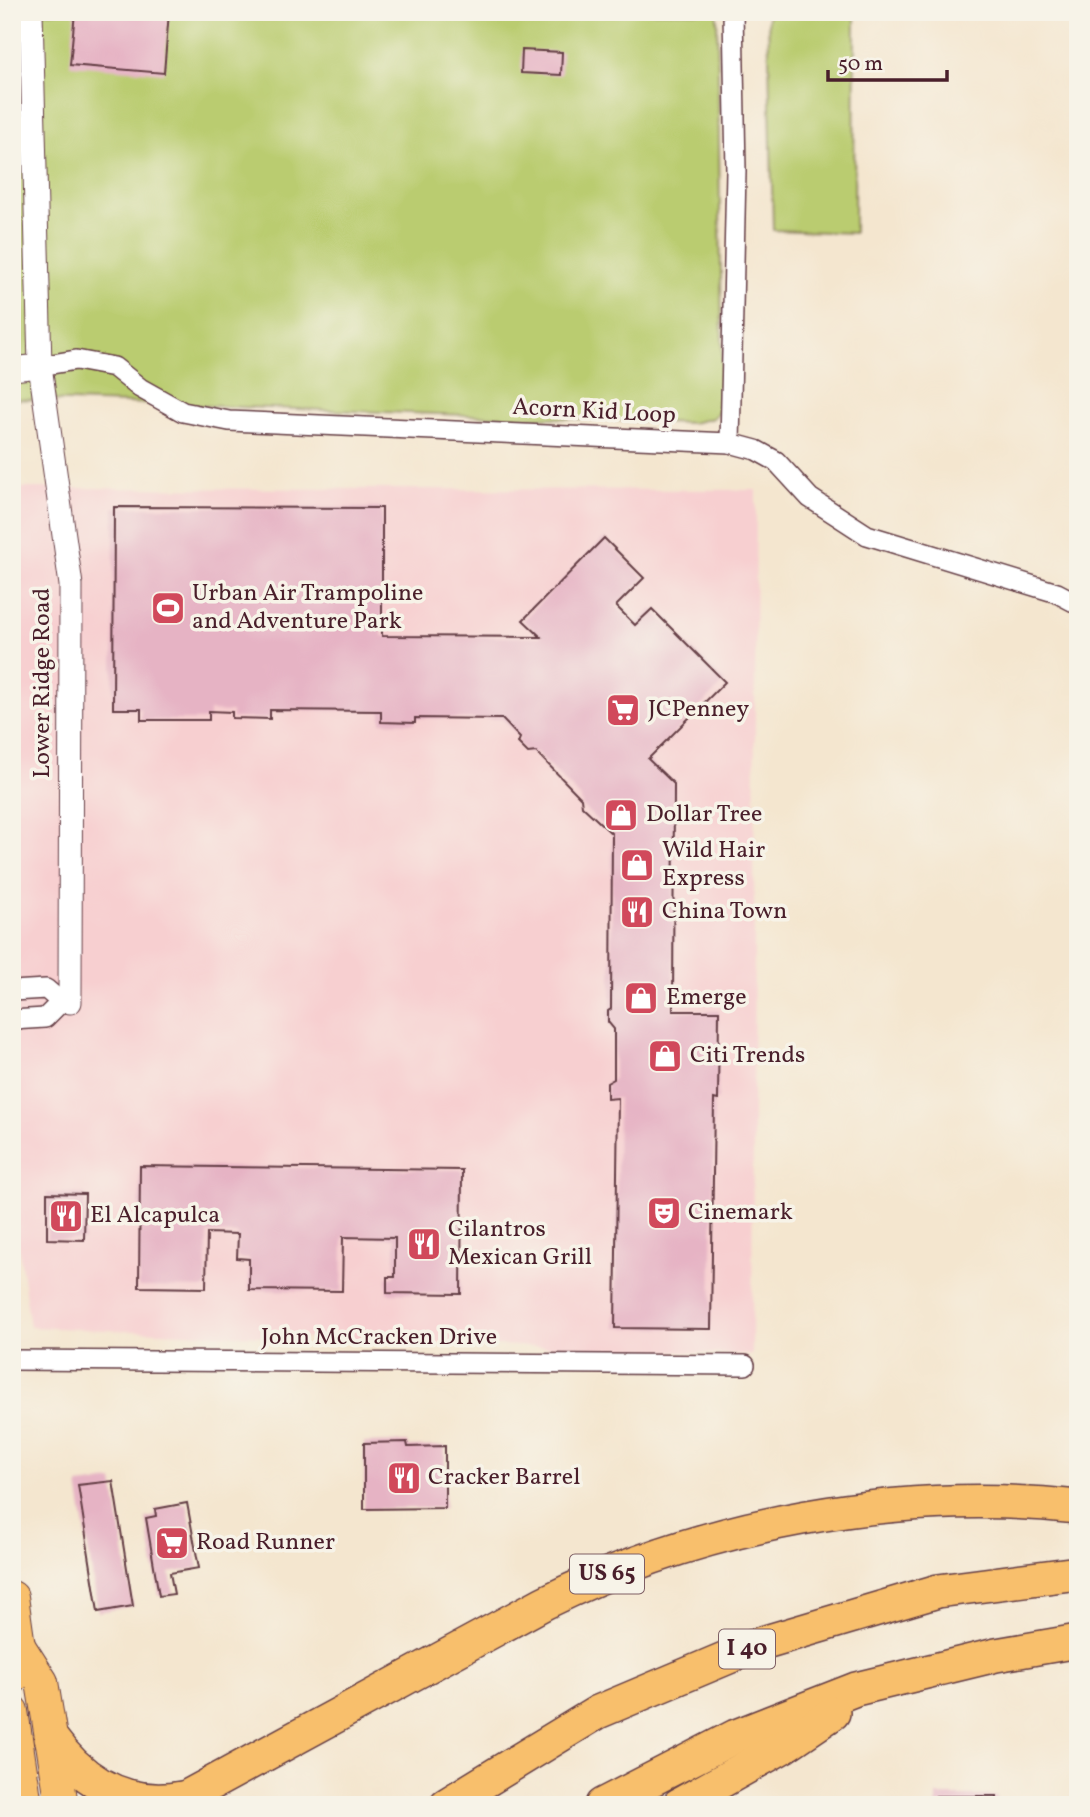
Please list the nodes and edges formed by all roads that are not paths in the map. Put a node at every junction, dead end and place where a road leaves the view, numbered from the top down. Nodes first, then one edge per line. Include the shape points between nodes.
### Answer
1 (31, 12) edge
2 (733, 12) edge
3 (40, 366) junction
4 (12, 369) edge
5 (730, 443) junction
6 (1078, 604) edge
7 (12, 991) edge
8 (65, 1002) junction
9 (12, 1020) edge
10 (12, 1360) edge
11 (745, 1365) dead end
12 (1078, 1507) edge
13 (1078, 1573) edge
14 (12, 1597) edge
15 (1078, 1641) edge
16 (19, 1646) junction
17 (996, 1655) junction
18 (12, 1679) edge
19 (12, 1711) edge
20 (51, 1738) junction
21 (178, 1801) edge
22 (26, 1805) edge
23 (62, 1805) edge
24 (446, 1805) edge
25 (601, 1805) edge
26 (679, 1805) edge

1 - 3 street, Lower Ridge Road
2 - 5 street via 736,171
3 - 4 street
3 - 5 street, Acorn Kid Loop via 76,360 114,367 183,412 229,421
3 - 8 street, Lower Ridge Road via 71,585
5 - 6 street, Acorn Kid Loop via 776,461 810,498 867,535 1057,593
7 - 8 street via 46,989
8 - 9 street via 45,1018
10 - 11 street, John McCracken Drive
12 - 21 highway, US 65 via 955,1503 855,1511 750,1531 646,1561 544,1603
13 - 24 highway, I 40 via 937,1591 762,1643 598,1712
14 - 16 highway, US 65
15 - 17 highway
16 - 18 highway, US 65
16 - 20 highway, US 65 via 42,1682
17 - 25 highway via 856,1689 736,1736
17 - 26 highway via 831,1714
19 - 22 highway
20 - 21 highway, US 65 via 75,1768 108,1789 147,1800
20 - 23 highway

